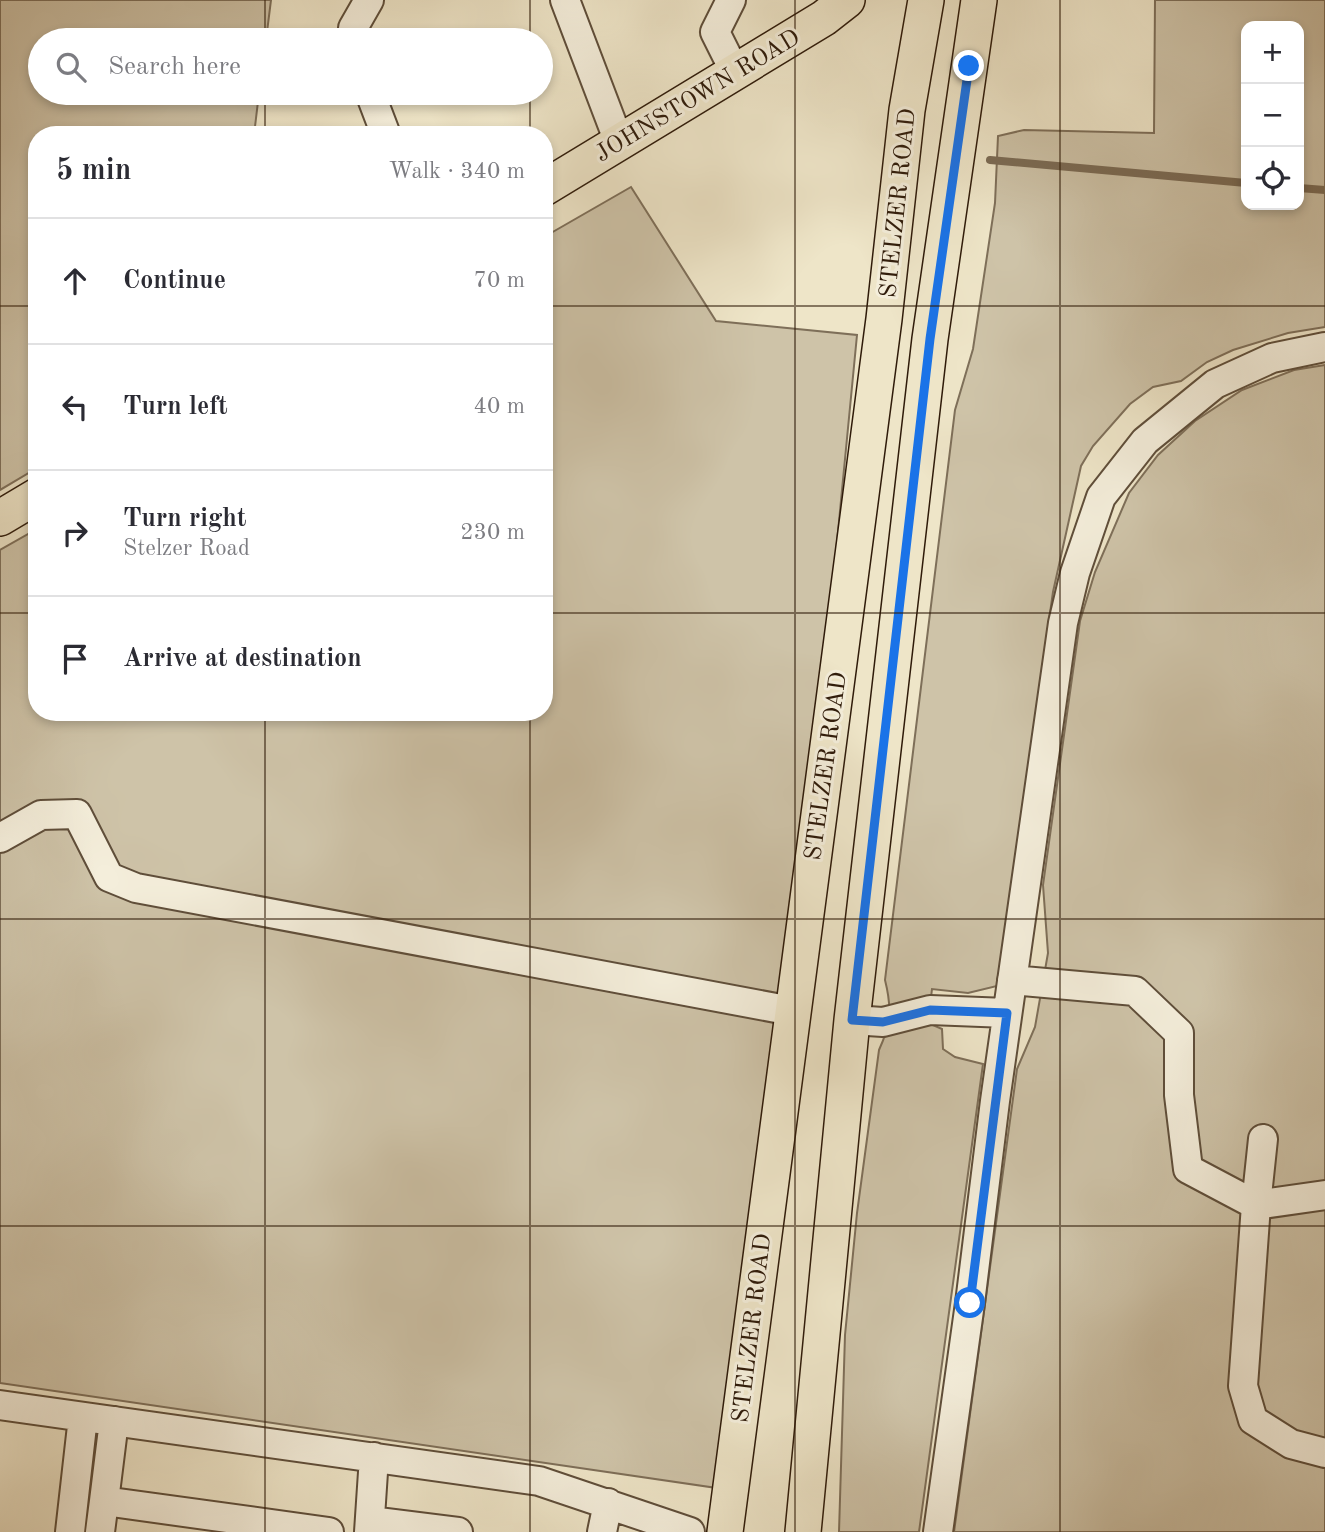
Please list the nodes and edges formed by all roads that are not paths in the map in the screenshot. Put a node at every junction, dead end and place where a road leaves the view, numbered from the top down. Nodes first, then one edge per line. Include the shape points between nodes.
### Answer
1 (369, 0) edge
2 (565, 0) edge
3 (731, 0) edge
4 (926, 0) edge
5 (979, 0) edge
6 (828, 6) edge
7 (353, 28) edge
8 (735, 72) junction
9 (375, 105) edge
10 (383, 126) edge
11 (619, 142) junction
12 (553, 182) edge
13 (1325, 346) edge
14 (28, 501) edge
15 (0, 518) edge
16 (0, 838) edge
17 (1012, 980) junction
18 (792, 1011) junction
19 (1007, 1013) junction
20 (852, 1020) junction
21 (1263, 1139) dead end
22 (1325, 1195) edge
23 (1256, 1205) junction
24 (0, 1405) edge
25 (83, 1417) junction
26 (114, 1421) junction
27 (1325, 1452) edge
28 (374, 1457) junction
29 (104, 1501) junction
30 (608, 1503) junction
31 (369, 1526) edge
32 (70, 1532) edge
33 (100, 1532) edge
34 (329, 1532) edge
35 (458, 1532) edge
36 (602, 1532) edge
37 (690, 1532) edge
38 (725, 1532) edge
39 (803, 1532) edge
40 (938, 1532) edge

1 - 7 lane
2 - 11 lane
3 - 8 lane via 715,32
4 - 18 main road, STELZER ROAD via 906,110 884,319
5 - 20 main road, STELZER ROAD via 930,339
6 - 8 main road, JOHNSTOWN ROAD
8 - 11 main road, JOHNSTOWN ROAD
9 - 10 lane
11 - 12 main road, JOHNSTOWN ROAD
13 - 17 lane via 1272,358 1215,384 1145,441 1101,497 1063,622
14 - 15 main road
16 - 18 lane via 41,815 77,814 109,877 136,888
17 - 19 lane
17 - 23 lane via 1135,991 1179,1033 1179,1095 1188,1169
18 - 38 main road, STELZER ROAD
19 - 20 lane via 930,1010 883,1022
19 - 40 lane
20 - 39 main road, STELZER ROAD
21 - 23 lane
22 - 23 lane
23 - 27 lane via 1243,1386 1253,1420 1291,1444
24 - 25 lane
25 - 26 lane
25 - 32 lane
26 - 28 lane
26 - 29 lane
28 - 30 lane via 539,1481
28 - 31 lane
29 - 33 lane
29 - 34 lane
30 - 36 lane
30 - 37 lane
31 - 35 lane

